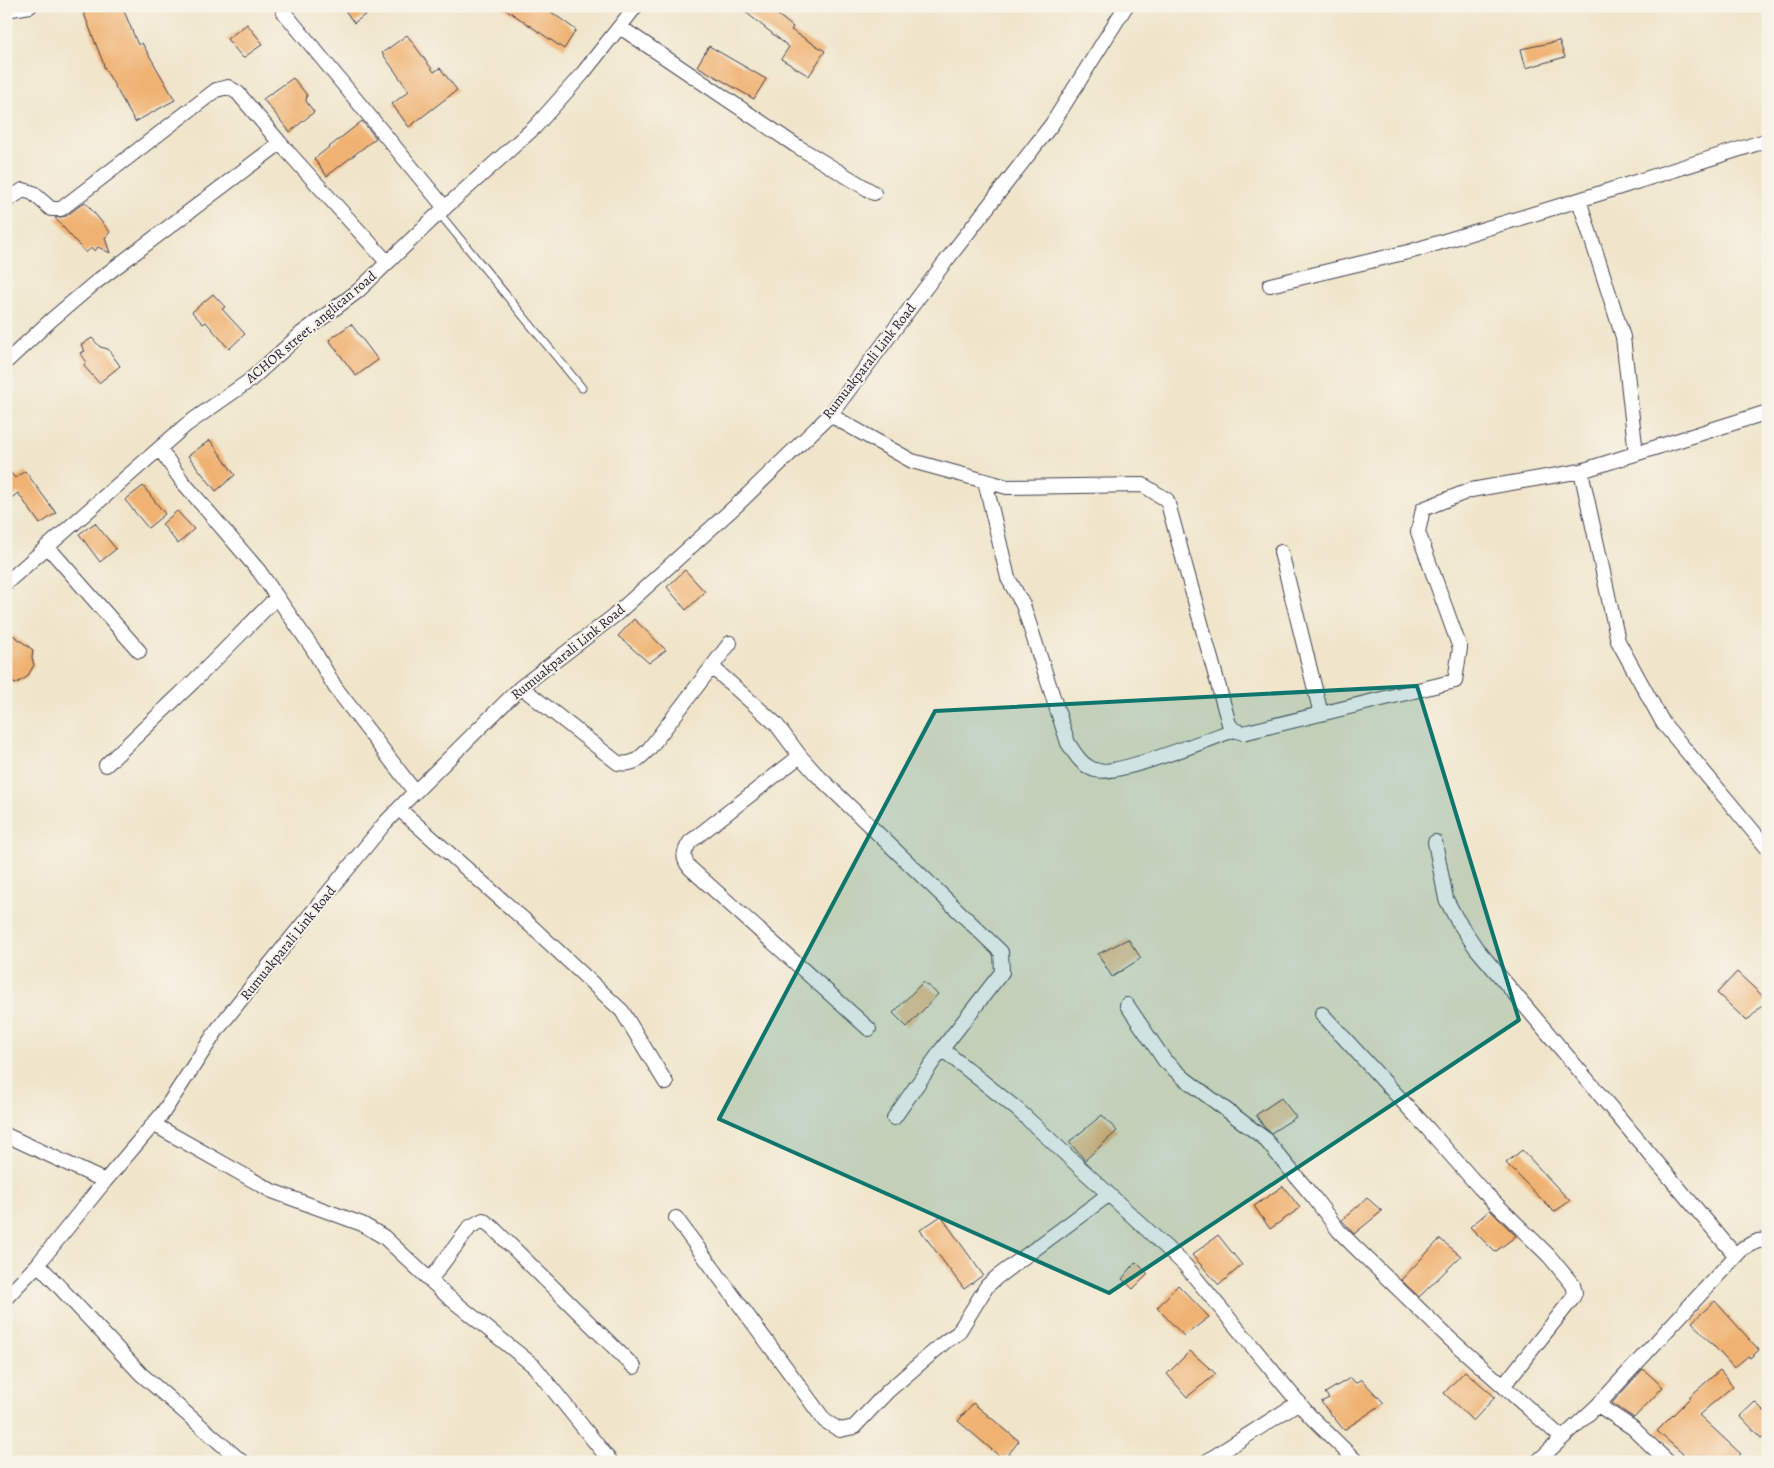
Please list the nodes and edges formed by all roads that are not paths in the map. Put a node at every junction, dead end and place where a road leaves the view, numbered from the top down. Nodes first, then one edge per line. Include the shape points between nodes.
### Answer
1 (30, 6) edge
2 (636, 6) edge
3 (1126, 6) edge
4 (6, 10) edge
5 (283, 11) dead end
6 (620, 27) junction
7 (1768, 140) edge
8 (280, 143) junction
9 (874, 194) dead end
10 (6, 200) edge
11 (1579, 200) junction
12 (442, 210) junction
13 (387, 262) junction
14 (1270, 285) dead end
15 (6, 362) edge
16 (582, 388) dead end
17 (1768, 412) edge
18 (830, 415) junction
19 (160, 449) junction
20 (1636, 454) junction
21 (1581, 472) junction
22 (985, 481) junction
23 (47, 546) junction
24 (1281, 552) dead end
25 (6, 582) edge
26 (277, 597) junction
27 (730, 643) dead end
28 (139, 651) dead end
29 (712, 667) junction
30 (521, 687) junction
31 (1321, 714) junction
32 (1234, 730) junction
33 (800, 756) junction
34 (106, 765) dead end
35 (415, 792) junction
36 (399, 808) junction
37 (1435, 842) dead end
38 (1768, 849) edge
39 (1127, 1005) dead end
40 (1322, 1014) dead end
41 (869, 1029) dead end
42 (942, 1049) junction
43 (666, 1083) dead end
44 (894, 1118) dead end
45 (153, 1124) junction
46 (6, 1135) edge
47 (105, 1181) junction
48 (1108, 1195) junction
49 (676, 1218) dead end
50 (1768, 1240) edge
51 (1736, 1256) junction
52 (38, 1264) junction
53 (430, 1280) junction
54 (6, 1298) edge
55 (634, 1367) dead end
56 (1504, 1385) junction
57 (1299, 1402) junction
58 (1598, 1405) junction
59 (1562, 1438) junction
60 (242, 1462) edge
61 (611, 1462) edge
62 (1206, 1462) edge
63 (1358, 1462) edge
64 (1538, 1462) edge
65 (1668, 1462) edge

1 - 4 street
2 - 6 street, ACHOR street, anglican road
3 - 18 street, Rumuakparali Link Road via 1052,124
5 - 12 street
6 - 9 street
6 - 12 street, ACHOR street, anglican road via 535,127
7 - 11 street
8 - 10 street via 238,93 228,86 216,90 61,209 51,209 33,193 23,190
8 - 13 street
8 - 15 street via 96,282
11 - 14 street via 1412,251
11 - 20 street via 1623,337
12 - 13 street, ACHOR street, anglican road
12 - 16 lane
13 - 19 street, ACHOR street, anglican road via 358,292 302,332 249,381 186,424
17 - 20 street
18 - 22 street via 912,461
18 - 30 street, Rumuakparali Link Road via 614,616
19 - 23 street, ACHOR street, anglican road
19 - 26 street via 182,481 259,571
20 - 21 street
21 - 31 street via 1471,490 1423,509 1418,532 1460,648 1455,681
21 - 38 street via 1618,641 1662,723
22 - 32 street via 1007,487 1143,485 1167,500 1229,724
22 - 32 street via 1008,578 1023,605 1068,743 1085,765 1096,771 1122,769
23 - 25 street, ACHOR street, anglican road
23 - 28 street
24 - 31 street
26 - 34 street
26 - 35 street via 336,687
27 - 29 street
29 - 30 street via 648,749 638,760 628,764 618,763
29 - 33 street via 776,724
30 - 35 street, Rumuakparali Link Road
31 - 32 street via 1243,733
33 - 41 street via 690,842 683,852 684,860
33 - 42 street via 1001,952 1002,972
35 - 36 street, Rumuakparali Link Road
36 - 43 street via 622,1011
36 - 45 street, Rumuakparali Link Road via 217,1030
37 - 51 street via 1446,899 1476,948
39 - 56 street via 1165,1061 1264,1138 1339,1231 1449,1338
40 - 56 street via 1573,1285 1575,1293 1572,1300
42 - 44 street
42 - 48 street via 1018,1110
45 - 47 street, Rumuakparali Link Road
45 - 53 street via 272,1191 362,1224 384,1238
46 - 47 street
47 - 52 street, Rumuakparali Link Road
48 - 49 street via 997,1277 987,1286 958,1333 888,1391 854,1427 840,1430 825,1421
48 - 57 street via 1184,1264
50 - 51 street via 1743,1248
51 - 58 street
52 - 54 street, Rumuakparali Link Road
52 - 60 street via 141,1374
53 - 55 street via 470,1227 483,1220
53 - 61 street via 534,1366
56 - 59 street
57 - 62 street
57 - 63 street
58 - 59 street
58 - 65 street via 1633,1428
59 - 64 street

